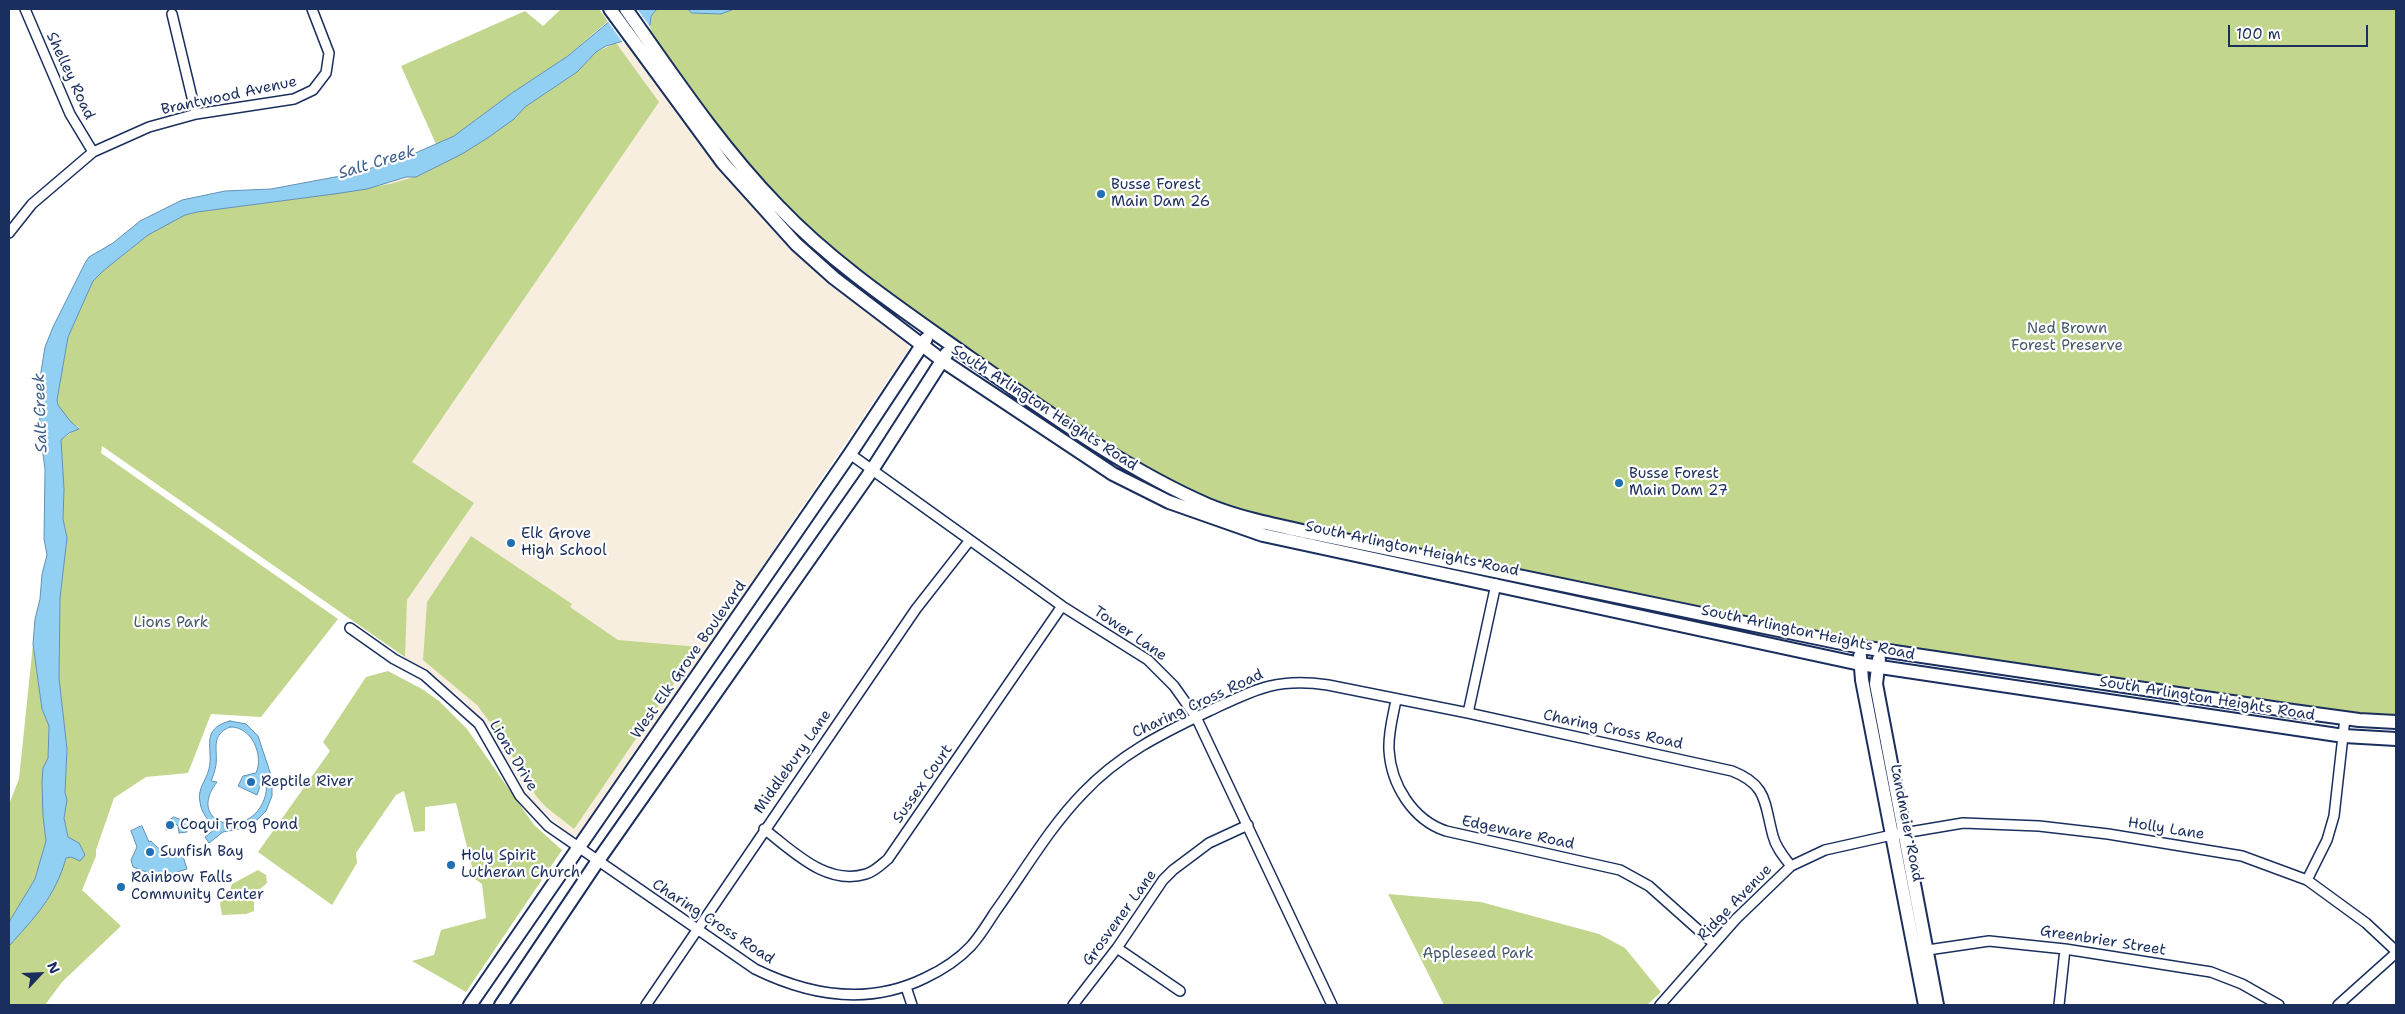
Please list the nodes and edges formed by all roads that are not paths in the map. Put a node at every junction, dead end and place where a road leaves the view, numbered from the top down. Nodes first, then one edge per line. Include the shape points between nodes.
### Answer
1 (25, 9) edge
2 (312, 9) edge
3 (610, 9) edge
4 (626, 9) edge
5 (172, 14) dead end
6 (642, 42) junction
7 (196, 114) junction
8 (94, 152) junction
9 (10, 226) edge
10 (931, 331) junction
11 (952, 345) junction
12 (922, 346) junction
13 (943, 361) junction
14 (850, 454) junction
15 (872, 470) junction
16 (970, 540) junction
17 (1496, 584) junction
18 (1062, 606) junction
19 (350, 628) dead end
20 (1860, 647) junction
21 (1880, 650) junction
22 (1860, 664) junction
23 (1878, 667) junction
24 (1396, 700) junction
25 (1468, 713) junction
26 (1196, 718) junction
27 (2345, 718) junction
28 (2396, 722) edge
29 (2344, 736) junction
30 (2396, 739) edge
31 (1248, 825) junction
32 (764, 829) junction
33 (1898, 834) junction
34 (578, 848) junction
35 (597, 862) junction
36 (1791, 866) junction
37 (2307, 880) junction
38 (697, 931) junction
39 (1713, 944) junction
40 (1117, 948) junction
41 (2065, 949) junction
42 (1921, 951) junction
43 (2396, 952) edge
44 (906, 987) junction
45 (1180, 991) dead end
46 (470, 1005) edge
47 (501, 1005) edge
48 (646, 1005) edge
49 (912, 1005) edge
50 (1073, 1005) edge
51 (1332, 1005) edge
52 (1660, 1005) edge
53 (1925, 1005) edge
54 (1937, 1005) edge
55 (2058, 1005) edge
56 (2279, 1005) edge
57 (2338, 1005) edge

1 - 8 street, Shelley Road via 70,114
2 - 7 street, Brantwood Avenue via 330,53 326,73 313,90 294,99
3 - 6 main road, South Arlington Heights Road
4 - 6 main road, South Arlington Heights Road
5 - 7 street
6 - 10 main road, South Arlington Heights Road via 731,155 780,209 848,268
6 - 12 main road, South Arlington Heights Road via 722,163 796,244 834,278
7 - 8 street, Brantwood Avenue via 149,127
8 - 9 street, Brantwood Avenue
10 - 11 main road, South Arlington Heights Road
10 - 12 main road, West Elk Grove Boulevard
11 - 13 main road
11 - 20 main road, South Arlington Heights Road via 1118,458 1201,502 1237,515
12 - 13 main road, South Arlington Heights Road
12 - 14 main road, West Elk Grove Boulevard
13 - 15 main road
13 - 17 main road, South Arlington Heights Road via 1113,474 1170,502 1263,535
14 - 15 street, Tower Lane
14 - 34 main road, West Elk Grove Boulevard
15 - 16 street, Tower Lane
15 - 35 main road
16 - 18 street, Tower Lane
16 - 32 street, Middlebury Lane via 916,609
17 - 22 main road, South Arlington Heights Road
17 - 25 street
18 - 26 street, Tower Lane via 1148,660 1174,686
18 - 32 street, Sussex Court via 888,859 867,874 845,878 823,872
19 - 34 street, Lions Drive via 394,659 424,675 479,724 520,796 548,826
20 - 21 main road, South Arlington Heights Road
20 - 22 main road, Landmeier Road
21 - 23 main road, Landmeier Road
21 - 27 main road, South Arlington Heights Road
22 - 23 main road, South Arlington Heights Road
22 - 33 main road, Landmeier Road
23 - 29 main road, South Arlington Heights Road
23 - 33 main road, Landmeier Road via 1876,684
24 - 25 street, Charing Cross Road
24 - 26 street, Charing Cross Road via 1305,681 1284,682 1256,689
24 - 39 street, Edgeware Road via 1389,736 1390,761 1408,803 1424,820 1446,831 1620,870 1649,886
25 - 36 street, Charing Cross Road via 1747,777 1763,796 1777,847
26 - 31 street, Tower Lane
26 - 44 street, Charing Cross Road via 1136,748 1099,776 1069,809 971,946 949,966
27 - 28 main road, South Arlington Heights Road
27 - 29 street
29 - 30 main road, South Arlington Heights Road
29 - 37 street via 2331,829
31 - 40 street, Grosvener Lane via 1209,843 1173,870
31 - 51 street, Tower Lane
32 - 38 street, Middlebury Lane
33 - 36 street, Ridge Avenue via 1825,850
33 - 37 street, Holly Lane via 1976,823 2039,826 2226,852
33 - 42 main road, Landmeier Road
34 - 35 street, Charing Cross Road
34 - 46 main road, West Elk Grove Boulevard
35 - 38 street, Charing Cross Road
35 - 47 main road
36 - 39 street, Ridge Avenue
37 - 43 street, Holly Lane via 2366,923
38 - 44 street, Charing Cross Road via 755,969 814,991 860,996
38 - 48 street, Middlebury Lane
39 - 52 street, Ridge Avenue
40 - 45 street
40 - 50 street, Grosvener Lane
41 - 42 street, Greenbrier Street via 1989,941
41 - 55 street
41 - 56 street, Greenbrier Street via 2211,972 2242,984
42 - 53 main road, Landmeier Road
42 - 54 main road, Landmeier Road
43 - 57 street
44 - 49 street

